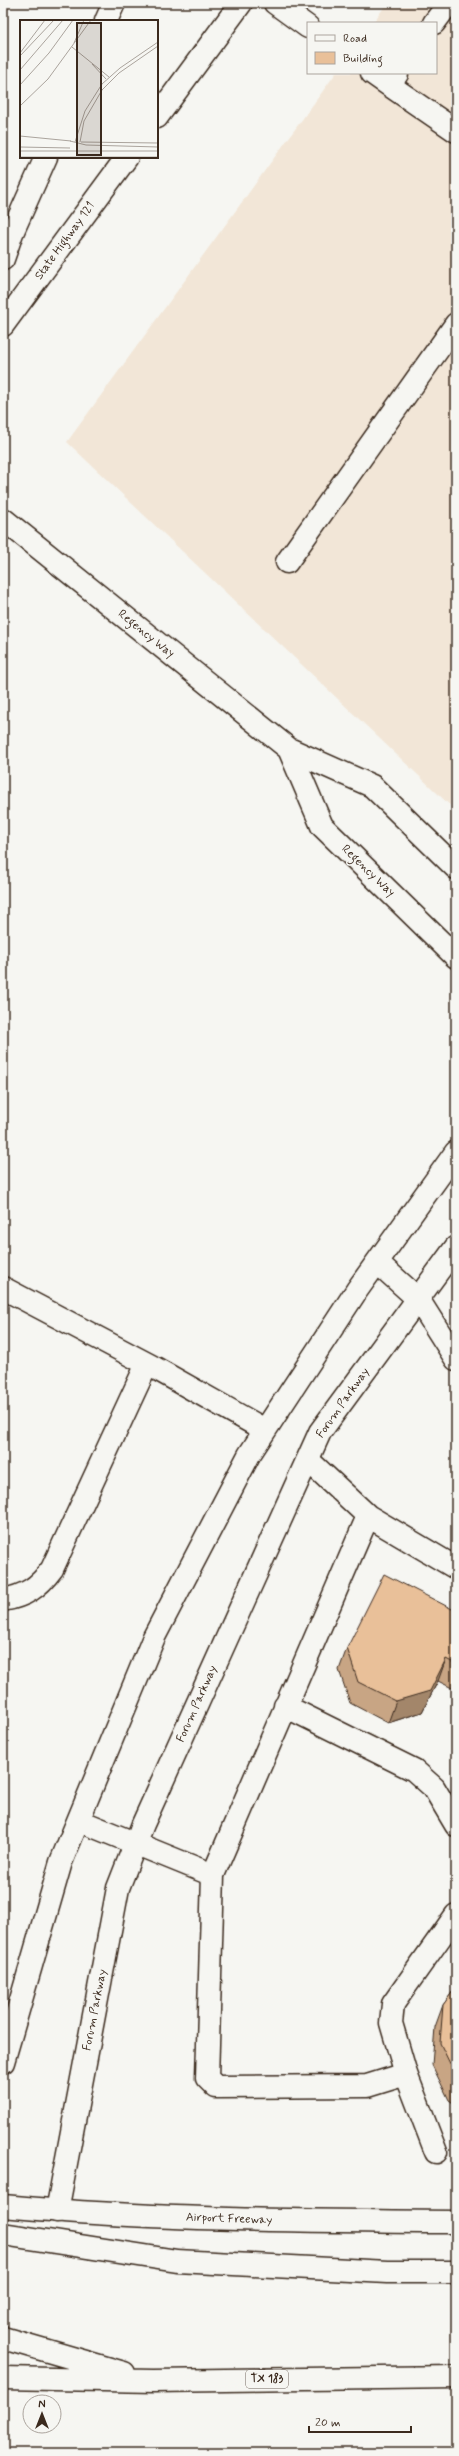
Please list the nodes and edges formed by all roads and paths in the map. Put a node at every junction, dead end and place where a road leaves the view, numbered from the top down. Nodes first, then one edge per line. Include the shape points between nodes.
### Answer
1 (114, 3) edge
2 (241, 3) edge
3 (275, 3) edge
4 (449, 3) edge
5 (106, 20) edge
6 (435, 22) edge
7 (307, 26) edge
8 (386, 77) edge
9 (158, 116) edge
10 (456, 131) edge
11 (46, 158) edge
12 (126, 158) edge
13 (3, 259) edge
14 (456, 324) edge
15 (3, 325) edge
16 (3, 518) edge
17 (287, 562) dead end
18 (289, 750) junction
19 (456, 868) edge
20 (456, 957) edge
21 (456, 1152) edge
22 (456, 1247) edge
23 (377, 1262) junction
24 (3, 1288) edge
25 (418, 1299) junction
26 (456, 1359) edge
27 (147, 1364) junction
28 (265, 1430) junction
29 (308, 1460) junction
30 (368, 1516) junction
31 (456, 1568) edge
32 (3, 1600) edge
33 (285, 1706) junction
34 (80, 1820) junction
35 (456, 1825) edge
36 (135, 1844) junction
37 (213, 1875) junction
38 (456, 1915) edge
39 (3, 2062) edge
40 (406, 2074) junction
41 (436, 2152) dead end
42 (3, 2206) edge
43 (57, 2211) junction
44 (456, 2222) edge
45 (3, 2234) edge
46 (456, 2272) edge
47 (3, 2338) edge
48 (456, 2377) edge
49 (3, 2378) edge
50 (154, 2382) junction

1 - 5 main road
2 - 9 main road
3 - 7 main road
4 - 6 main road
8 - 10 main road
11 - 13 main road
12 - 15 main road, State Highway 121
14 - 17 main road
16 - 18 main road, Regency Way
18 - 19 main road, Regency Way via 372,786
18 - 20 main road, Regency Way via 322,826
21 - 23 main road
22 - 25 main road, Forum Parkway
23 - 25 main road
23 - 28 main road
24 - 27 main road
25 - 26 main road
25 - 29 main road, Forum Parkway via 320,1432
27 - 28 main road
27 - 32 main road via 52,1569 31,1592
28 - 34 main road via 249,1455 154,1637
29 - 30 main road
29 - 36 main road, Forum Parkway
30 - 31 main road
30 - 33 main road
33 - 35 main road via 414,1770 434,1788
33 - 37 main road
34 - 36 main road
34 - 39 main road via 61,1862
36 - 37 main road
36 - 43 main road, Forum Parkway via 118,1888
37 - 40 main road via 207,2078 210,2083 216,2087 367,2086
38 - 40 main road via 394,2004 391,2023
40 - 41 main road
42 - 43 main road, Airport Freeway
43 - 44 main road, Airport Freeway via 268,2221
45 - 46 main road via 177,2261 387,2272
47 - 50 main road
48 - 50 main road, TX 183
49 - 50 main road, TX 183

